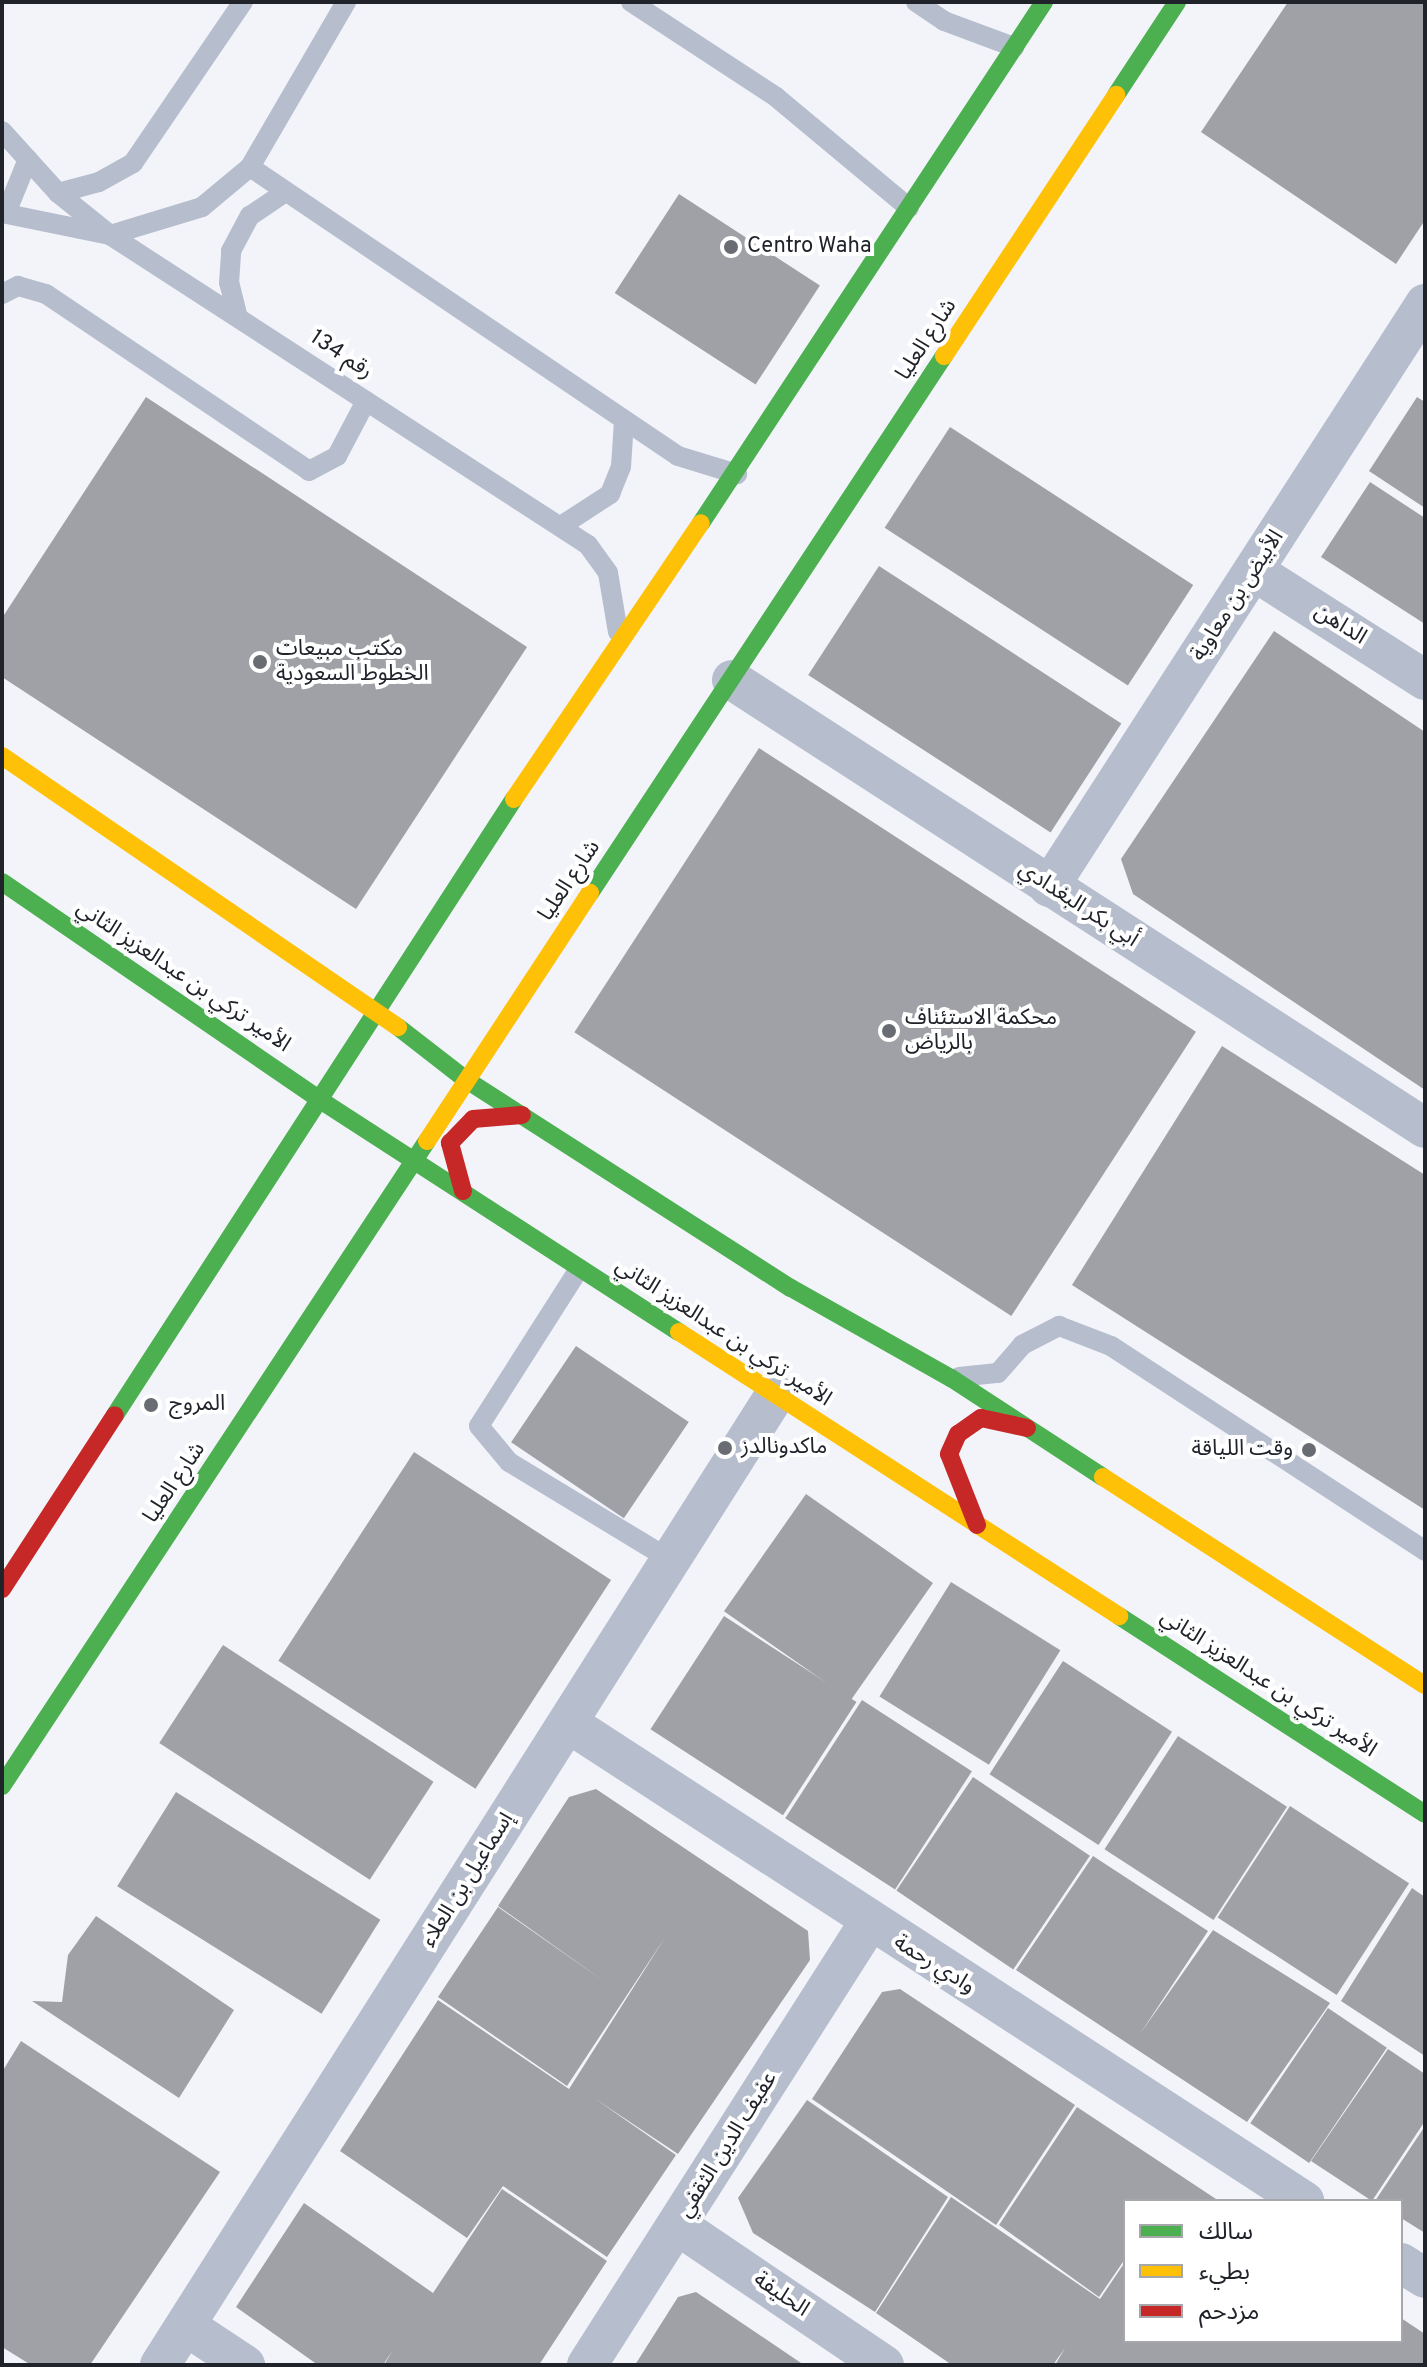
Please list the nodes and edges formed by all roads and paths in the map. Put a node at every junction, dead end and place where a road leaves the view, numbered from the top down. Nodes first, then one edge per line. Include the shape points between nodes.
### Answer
1 (243, 2) edge
2 (346, 2) edge
3 (631, 2) edge
4 (916, 2) edge
5 (1044, 2) edge
6 (1177, 2) edge
7 (1014, 47) junction
8 (2, 131) edge
9 (28, 159) junction
10 (250, 167) junction
11 (58, 193) junction
12 (284, 193) junction
13 (909, 208) junction
14 (4, 213) edge
15 (110, 235) junction
16 (2, 294) edge
17 (1425, 304) edge
18 (237, 314) junction
19 (366, 401) junction
20 (624, 421) junction
21 (737, 474) junction
22 (561, 526) junction
23 (1254, 571) junction
24 (619, 636) junction
25 (732, 680) junction
26 (1425, 680) edge
27 (2, 756) edge
28 (2, 882) edge
29 (1049, 887) junction
30 (378, 1011) junction
31 (465, 1079) junction
32 (317, 1098) junction
33 (522, 1115) junction
34 (1425, 1128) edge
35 (417, 1161) junction
36 (463, 1191) junction
37 (579, 1269) junction
38 (951, 1378) junction
39 (775, 1395) junction
40 (1030, 1428) junction
41 (977, 1525) junction
42 (1425, 1551) edge
43 (669, 1559) junction
44 (2, 1589) edge
45 (1425, 1685) edge
46 (568, 1723) junction
47 (2, 1786) edge
48 (1425, 1814) edge
49 (868, 1924) junction
50 (1301, 2199) edge
51 (677, 2225) junction
52 (1403, 2264) edge
53 (1425, 2278) edge
54 (186, 2326) junction
55 (160, 2365) edge
56 (245, 2365) edge
57 (587, 2365) edge
58 (884, 2365) edge

1 - 11 lane via 133,163 99,182
2 - 10 lane
3 - 13 lane via 776,97
4 - 7 lane via 944,21
5 - 7 main road
6 - 25 main road, شارع العليا
7 - 13 main road
8 - 9 lane, رقم 134
9 - 11 lane, رقم 134
9 - 14 lane
10 - 12 lane
10 - 15 lane via 202,207
11 - 15 lane, رقم 134
12 - 18 lane via 250,216 231,251
12 - 20 lane
13 - 21 main road
14 - 15 lane
15 - 18 lane, رقم 134
16 - 19 lane via 18,286 46,294 309,471 337,456
17 - 23 street, الأبيض بن معاوية
18 - 19 lane, رقم 134
19 - 22 lane, رقم 134
20 - 21 lane via 678,456
20 - 22 lane via 621,467 610,494
21 - 24 main road
22 - 24 lane, رقم 134 via 588,545 608,573
23 - 26 street, الداهن
23 - 29 street, الأبيض بن معاوية
24 - 30 main road
25 - 29 street, أبي بكر البغدادي
25 - 31 main road, شارع العليا
27 - 30 main road
28 - 32 main road, الأمير تركي بن عبدالعزيز الثاني
29 - 34 street, أبي بكر البغدادي
30 - 31 main road
30 - 32 main road
31 - 33 main road
31 - 35 main road, شارع العليا
32 - 35 main road, الأمير تركي بن عبدالعزيز الثاني
32 - 44 main road
33 - 36 main road via 473,1119 450,1143
33 - 38 main road via 791,1288
35 - 36 main road, الأمير تركي بن عبدالعزيز الثاني
35 - 47 main road, شارع العليا
36 - 37 main road, الأمير تركي بن عبدالعزيز الثاني
37 - 39 main road, الأمير تركي بن عبدالعزيز الثاني
37 - 43 lane via 479,1426 509,1462
38 - 40 main road
38 - 42 lane via 998,1373 1022,1345 1059,1326 1111,1346
39 - 41 main road, الأمير تركي بن عبدالعزيز الثاني
39 - 43 street, إسماعيل بن العلاء
40 - 41 main road via 981,1418 958,1434 949,1454
40 - 45 main road
41 - 48 main road, الأمير تركي بن عبدالعزيز الثاني
43 - 46 street, إسماعيل بن العلاء
46 - 49 street, وادي رحمة
46 - 54 street, إسماعيل بن العلاء
49 - 50 street, وادي رحمة
49 - 51 street, عفيف الدين الثقفي
51 - 57 street, عفيف الدين الثقفي
51 - 58 street, الحليفة
52 - 53 street
54 - 55 street, إسماعيل بن العلاء
54 - 56 street

